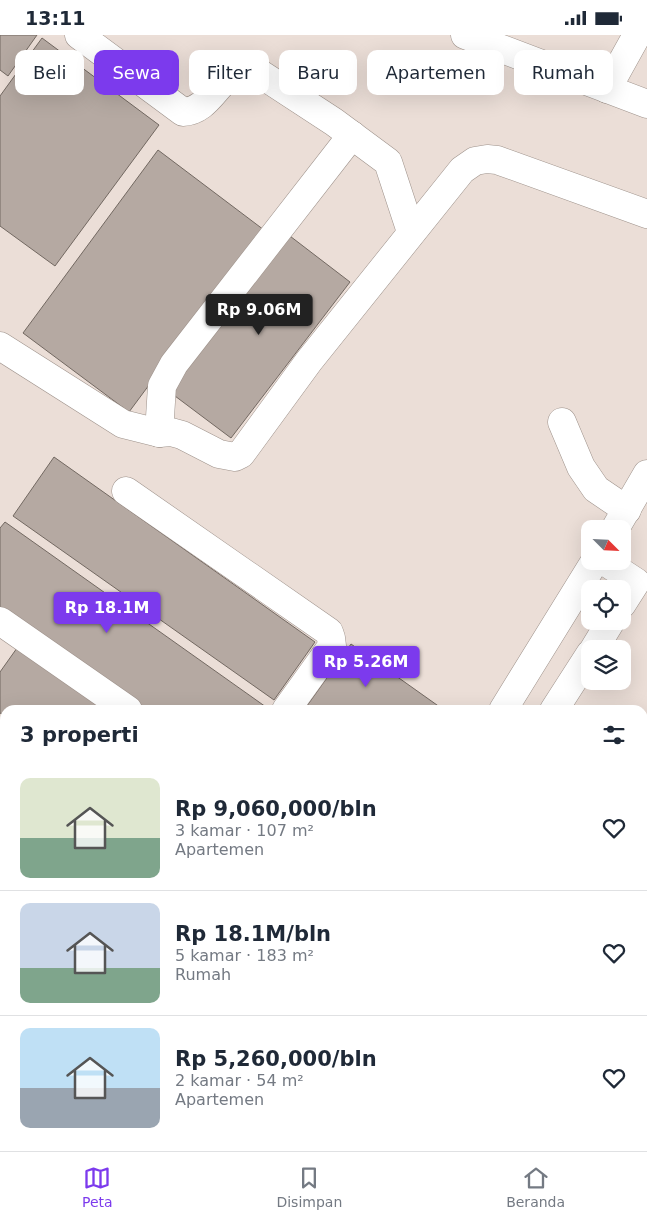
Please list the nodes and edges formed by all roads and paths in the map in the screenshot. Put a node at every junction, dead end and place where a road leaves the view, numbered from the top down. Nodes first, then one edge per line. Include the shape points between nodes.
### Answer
1 (79, 35) edge
2 (465, 35) edge
3 (637, 35) edge
4 (514, 54) edge
5 (613, 78) edge
6 (613, 91) edge
7 (647, 104) edge
8 (352, 135) junction
9 (647, 214) edge
10 (411, 232) junction
11 (0, 346) edge
12 (562, 422) dead end
13 (160, 433) junction
14 (647, 474) edge
15 (126, 491) dead end
16 (621, 519) edge
17 (589, 570) edge
18 (616, 570) edge
19 (638, 586) edge
20 (0, 621) edge
21 (581, 668) edge
22 (121, 705) edge
23 (290, 705) edge
24 (506, 705) edge
25 (557, 705) edge

1 - 8 street via 183,112 198,109 226,79 243,70 256,71
2 - 4 street
3 - 5 street
6 - 7 street
8 - 10 street via 388,162
8 - 13 street via 174,364 162,387
9 - 10 street via 487,159 475,161 462,170
10 - 13 street via 241,453 235,457 219,454 182,435
11 - 13 street via 123,424
12 - 16 street via 581,467
14 - 16 street
15 - 23 street via 329,632 332,647
17 - 24 street
18 - 19 street
20 - 22 street
21 - 25 street

